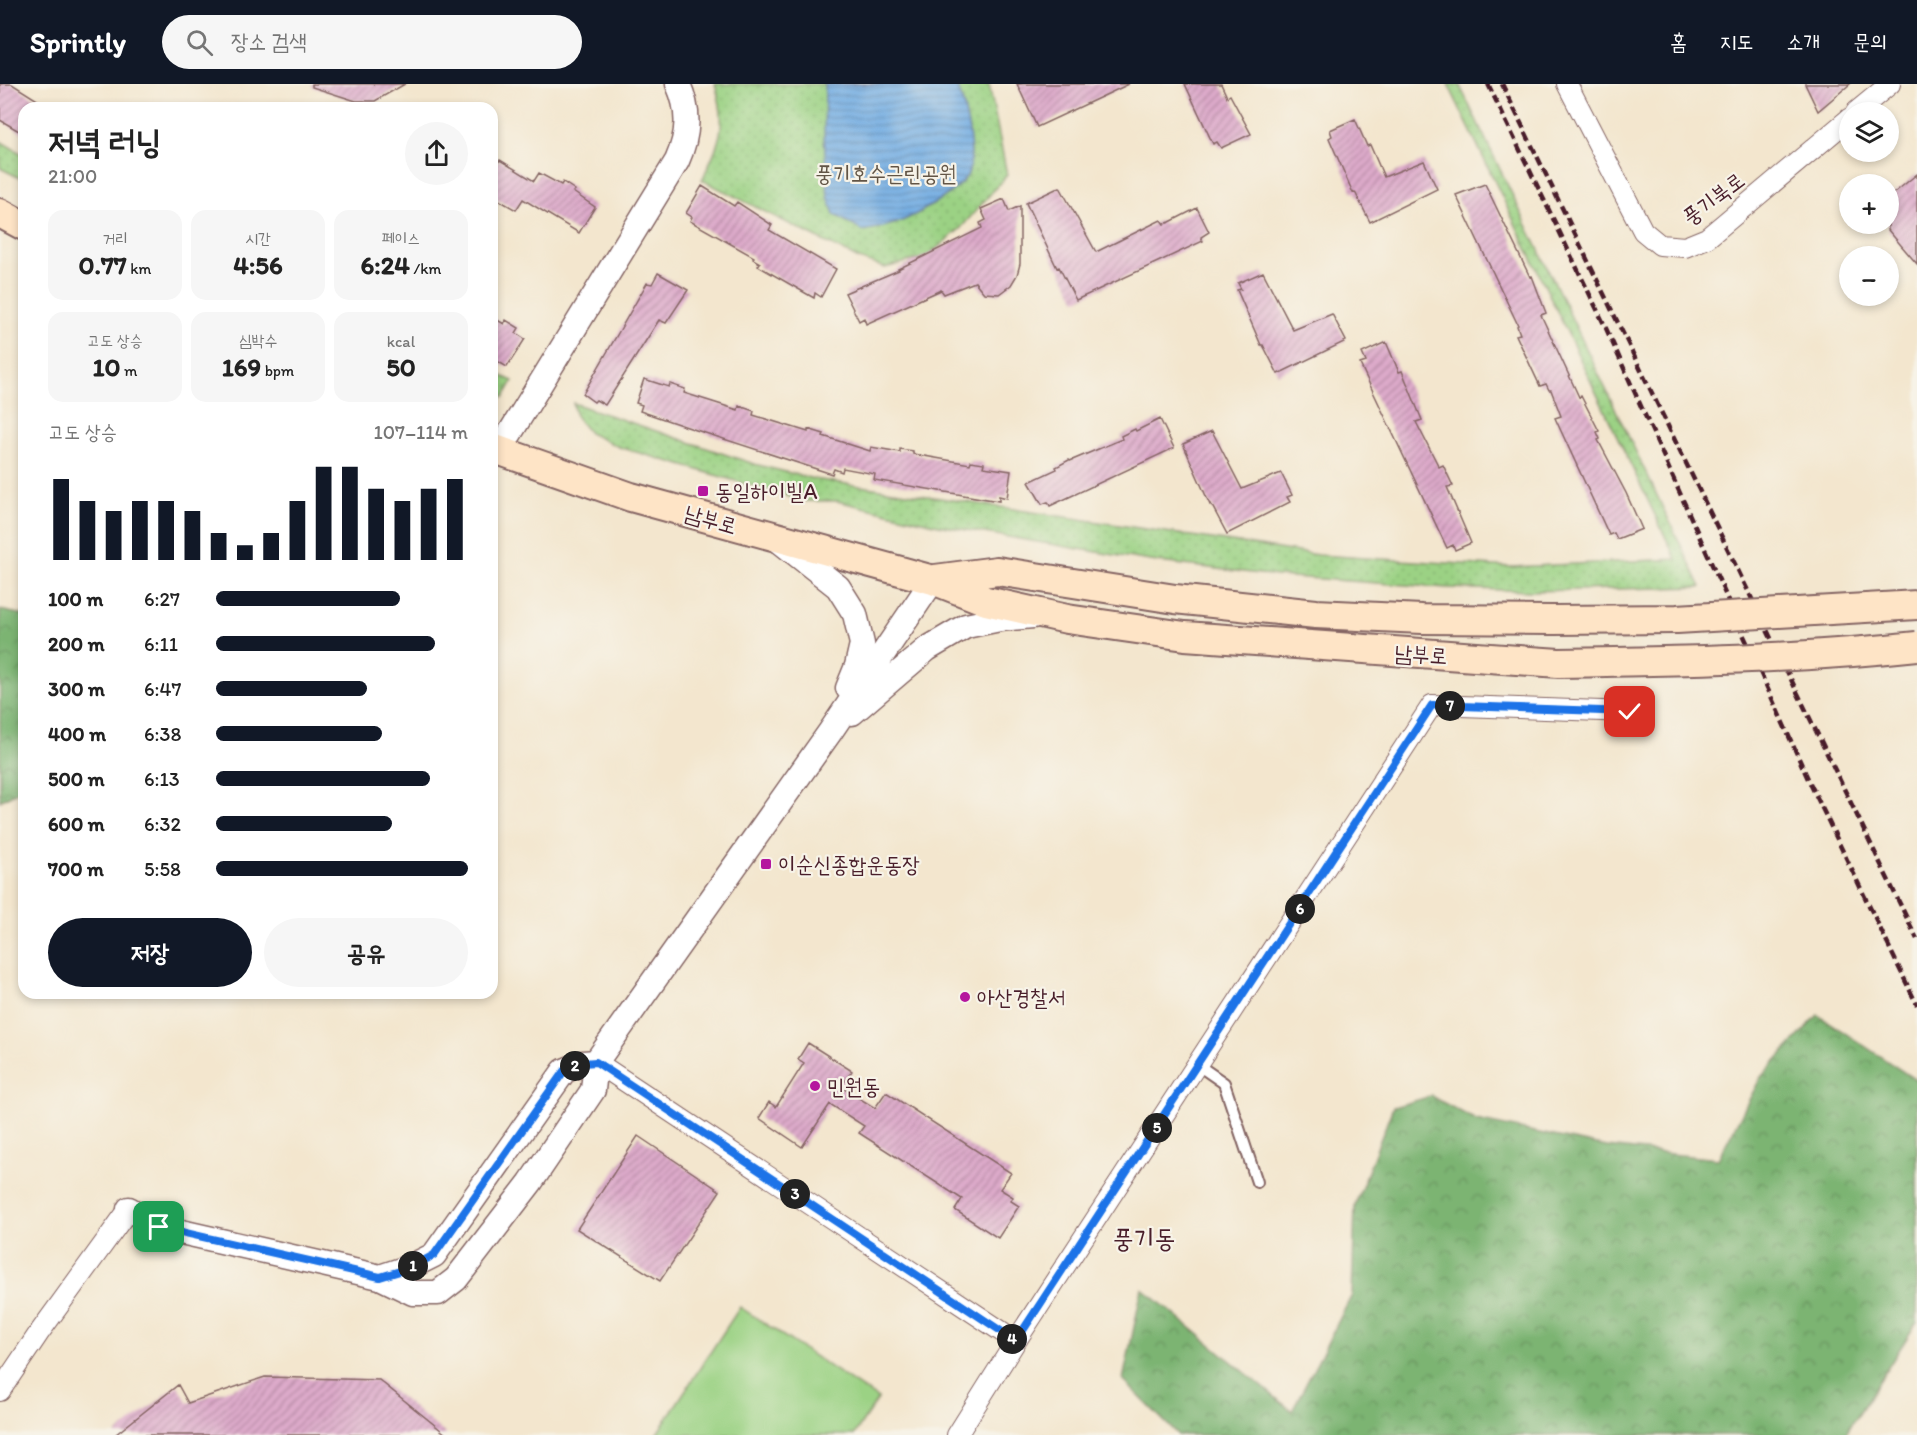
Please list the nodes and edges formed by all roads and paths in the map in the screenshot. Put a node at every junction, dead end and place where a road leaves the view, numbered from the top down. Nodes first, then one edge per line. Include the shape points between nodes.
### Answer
1 (678, 84) edge
2 (1567, 84) edge
3 (1890, 84) edge
4 (1868, 102) edge
5 (1839, 127) edge
6 (0, 213) edge
7 (18, 223) edge
8 (498, 445) edge
9 (498, 451) edge
10 (774, 537) junction
11 (933, 580) junction
12 (1917, 605) edge
13 (1049, 615) junction
14 (1917, 646) edge
15 (1630, 712) dead end
16 (830, 732) junction
17 (596, 1062) junction
18 (1198, 1065) junction
19 (1257, 1182) dead end
20 (129, 1209) joint
21 (380, 1277) junction
22 (1016, 1341) junction
23 (0, 1391) edge
24 (957, 1435) edge

1 - 8 street via 687,105 688,125 677,161
2 - 5 street, 풍기북로 via 1643,231 1660,245 1686,247 1707,238
3 - 4 street
6 - 7 main road
9 - 10 main road, 남부로 via 632,497
10 - 11 main road, 남부로
10 - 16 street via 838,586 855,614 862,644
11 - 12 main road, 남부로, bridge via 997,571 1175,599 1316,614 1422,619 1677,620
11 - 13 main road, 남부로 via 986,601
11 - 16 street
13 - 14 main road, 남부로, bridge via 1185,636 1559,663 1729,660
13 - 16 street via 966,626 927,649
15 - 18 street via 1432,705
16 - 17 street
17 - 21 street via 564,1071 434,1255
17 - 21 street via 593,1090 530,1183 456,1279 438,1293 413,1293
17 - 22 street
18 - 19 lane via 1224,1083
18 - 22 street
20 - 21 street via 159,1227
20 - 23 street
22 - 24 street

